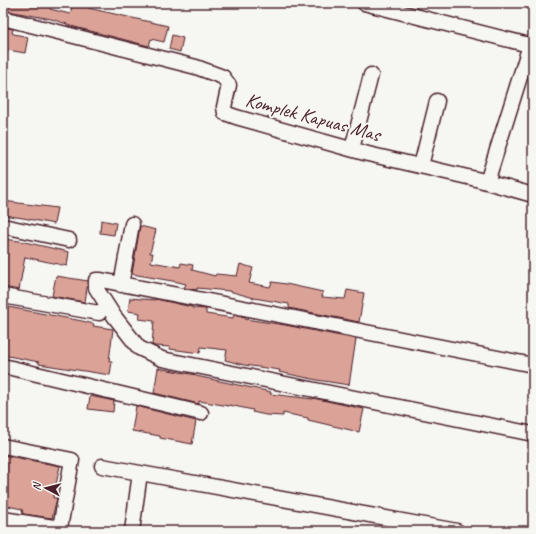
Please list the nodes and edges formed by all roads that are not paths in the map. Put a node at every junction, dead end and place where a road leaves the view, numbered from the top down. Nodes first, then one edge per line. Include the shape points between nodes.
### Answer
1 (364, 3) edge
2 (3, 18) edge
3 (532, 45) edge
4 (371, 75) dead end
5 (438, 101) dead end
6 (352, 149) junction
7 (421, 166) junction
8 (487, 182) junction
9 (533, 195) edge
10 (132, 224) dead end
11 (3, 226) edge
12 (70, 240) dead end
13 (121, 285) junction
14 (3, 296) edge
15 (99, 313) dead end
16 (533, 365) edge
17 (3, 366) edge
18 (201, 412) dead end
19 (533, 434) edge
20 (3, 446) edge
21 (102, 466) dead end
22 (140, 473) junction
23 (3, 519) edge
24 (60, 530) edge
25 (132, 531) edge
26 (456, 531) edge

1 - 3 street
2 - 6 street, Komplek Kapuas Mas via 196,67 223,77 229,85 225,113
3 - 8 street
4 - 6 street
5 - 7 street
6 - 7 street, Komplek Kapuas Mas
7 - 8 street, Komplek Kapuas Mas
8 - 9 street, Komplek Kapuas Mas
10 - 13 street
11 - 12 street
13 - 16 street
13 - 19 street via 96,280 96,288 139,348 162,359
14 - 15 street
17 - 18 street
20 - 24 street via 72,460
21 - 22 street
22 - 25 street
22 - 26 street
23 - 24 street

